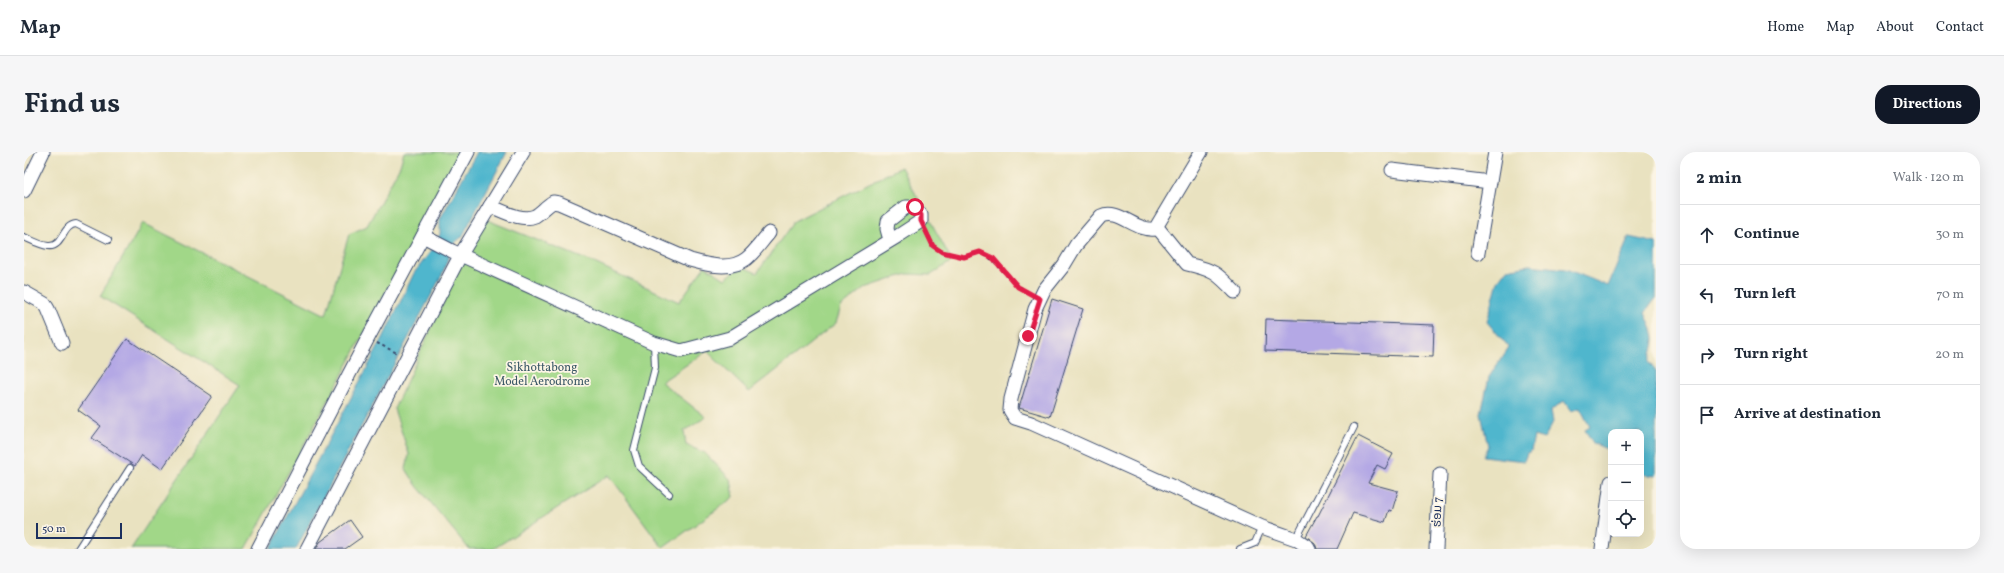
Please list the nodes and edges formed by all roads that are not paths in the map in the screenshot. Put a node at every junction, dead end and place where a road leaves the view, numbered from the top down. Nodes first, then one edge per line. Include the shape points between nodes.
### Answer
1 (43, 152) edge
2 (468, 152) edge
3 (523, 152) edge
4 (1201, 152) edge
5 (1495, 152) edge
6 (1392, 170) dead end
7 (1490, 182) junction
8 (24, 189) edge
9 (490, 206) junction
10 (1157, 227) junction
11 (769, 233) dead end
12 (24, 237) edge
13 (428, 238) junction
14 (108, 240) dead end
15 (890, 240) junction
16 (457, 253) junction
17 (1478, 253) dead end
18 (24, 292) edge
19 (1235, 292) dead end
20 (62, 343) dead end
21 (654, 343) junction
22 (1354, 427) dead end
23 (130, 468) dead end
24 (1440, 474) dead end
25 (669, 494) dead end
26 (1608, 501) edge
27 (1262, 527) junction
28 (1296, 539) junction
29 (78, 549) edge
30 (258, 549) edge
31 (307, 549) edge
32 (1240, 549) edge
33 (1309, 549) edge
34 (1436, 549) edge
35 (1602, 549) edge

1 - 8 street
2 - 13 street
3 - 9 street
4 - 10 street
5 - 7 street
6 - 7 street
7 - 17 street
9 - 11 street via 515,216 526,217 534,216 553,202 559,203 690,260 708,265 722,266 746,259
9 - 16 street
10 - 19 street via 1187,264 1218,274
10 - 27 street via 1146,229 1111,214 1101,216 1076,245 1044,290 1035,309 1010,410 1015,418
12 - 14 lane via 48,246 57,245 68,227 76,224
13 - 16 street
13 - 30 street via 368,338
15 - 15 street via 921,221 921,215 915,207 906,207 888,221
15 - 21 street via 730,338 682,351
16 - 21 street
16 - 31 street
18 - 20 street via 45,304
21 - 25 lane via 655,368 634,450 639,466
22 - 28 lane
23 - 29 lane
24 - 34 street, ຮ່ອມ 7
26 - 35 street
27 - 28 street
27 - 32 lane via 1255,543
28 - 33 street

